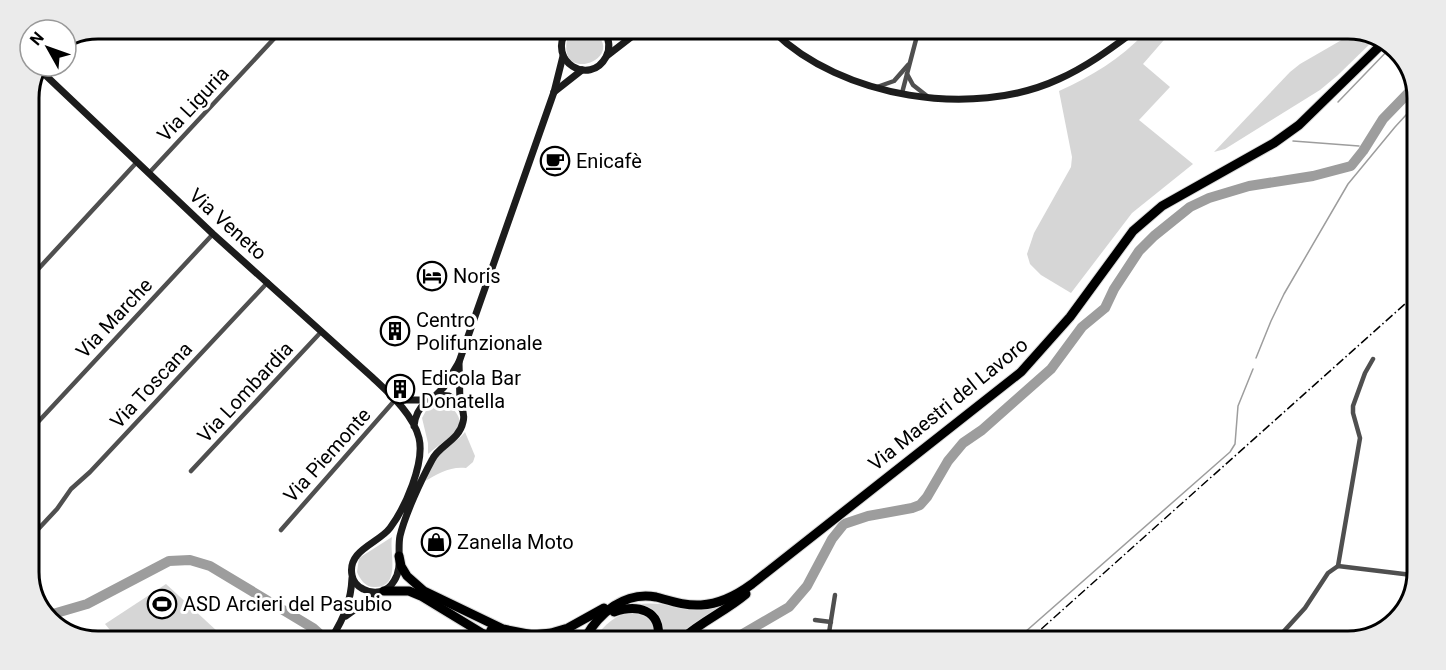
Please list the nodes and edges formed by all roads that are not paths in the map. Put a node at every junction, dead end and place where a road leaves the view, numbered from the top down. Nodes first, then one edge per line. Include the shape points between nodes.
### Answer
1 (274, 39) edge
2 (563, 39) edge
3 (608, 39) edge
4 (627, 39) edge
5 (782, 39) edge
6 (916, 39) edge
7 (1124, 39) edge
8 (1378, 48) edge
9 (608, 55) junction
10 (563, 56) junction
11 (911, 60) junction
12 (582, 70) junction
13 (907, 74) junction
14 (48, 78) edge
15 (875, 87) junction
16 (554, 92) junction
17 (902, 93) junction
18 (927, 97) junction
19 (137, 162) junction
20 (150, 173) junction
21 (213, 234) junction
22 (39, 268) edge
23 (268, 282) junction
24 (321, 332) junction
25 (1373, 359) dead end
26 (459, 362) junction
27 (432, 398) junction
28 (396, 400) junction
29 (460, 405) junction
30 (39, 421) edge
31 (414, 426) junction
32 (190, 471) dead end
33 (39, 528) edge
34 (281, 530) dead end
35 (797, 549) junction
36 (399, 556) junction
37 (1338, 566) junction
38 (1407, 574) edge
39 (352, 578) junction
40 (381, 592) junction
41 (422, 593) junction
42 (835, 595) dead end
43 (640, 596) junction
44 (666, 600) junction
45 (614, 612) junction
46 (344, 618) junction
47 (815, 620) dead end
48 (831, 622) junction
49 (336, 631) edge
50 (479, 631) edge
51 (494, 631) edge
52 (513, 631) edge
53 (558, 631) edge
54 (589, 631) edge
55 (595, 631) edge
56 (657, 631) edge
57 (692, 631) edge
58 (829, 631) edge
59 (1284, 631) edge

1 - 20 street, Via Liguria
2 - 10 main road
3 - 9 main road
4 - 9 main road
5 - 15 main road via 822,67
6 - 11 street
7 - 18 main road via 1058,80 985,99
8 - 35 highway, Via Maestri del Lavoro via 1299,125 1147,218 1120,246 1070,317 1021,372
9 - 12 main road via 600,65
10 - 12 main road via 574,68
10 - 16 main road
11 - 13 street
11 - 15 street via 900,77
12 - 16 main road
13 - 17 street
13 - 18 street
14 - 19 main road, Via Veneto
15 - 17 main road
16 - 26 main road
17 - 18 main road
19 - 20 main road, Via Veneto
19 - 22 street
20 - 21 main road, Via Veneto
21 - 23 main road, Via Veneto
21 - 30 street, Via Marche
23 - 24 main road, Via Veneto
23 - 33 street, Via Toscana via 71,489
24 - 28 main road, Via Veneto
24 - 32 street, Via Lombardia
25 - 37 street via 1353,406 1360,438
26 - 27 main road
26 - 29 main road
27 - 28 main road
27 - 29 main road via 449,396
27 - 31 main road via 418,412
28 - 31 main road, Via Veneto
28 - 34 street, Via Piemonte
29 - 36 main road via 464,419 461,427 431,461 403,528
31 - 39 main road via 420,446 414,479 390,529 357,556
35 - 44 highway, Via Maestri del Lavoro via 727,599 702,605
35 - 57 highway via 742,597
36 - 40 main road via 395,580
36 - 41 highway via 405,573
37 - 38 street
37 - 59 street via 1328,573
39 - 40 main road via 361,588
39 - 46 main road
40 - 41 highway
40 - 46 main road
41 - 50 highway
41 - 51 highway
41 - 52 highway
42 - 48 street
43 - 44 highway
43 - 53 highway via 614,602
43 - 54 highway via 608,609
44 - 45 highway via 634,602
45 - 55 highway
45 - 56 highway via 634,608 651,614
46 - 49 main road
47 - 48 street
48 - 58 street

